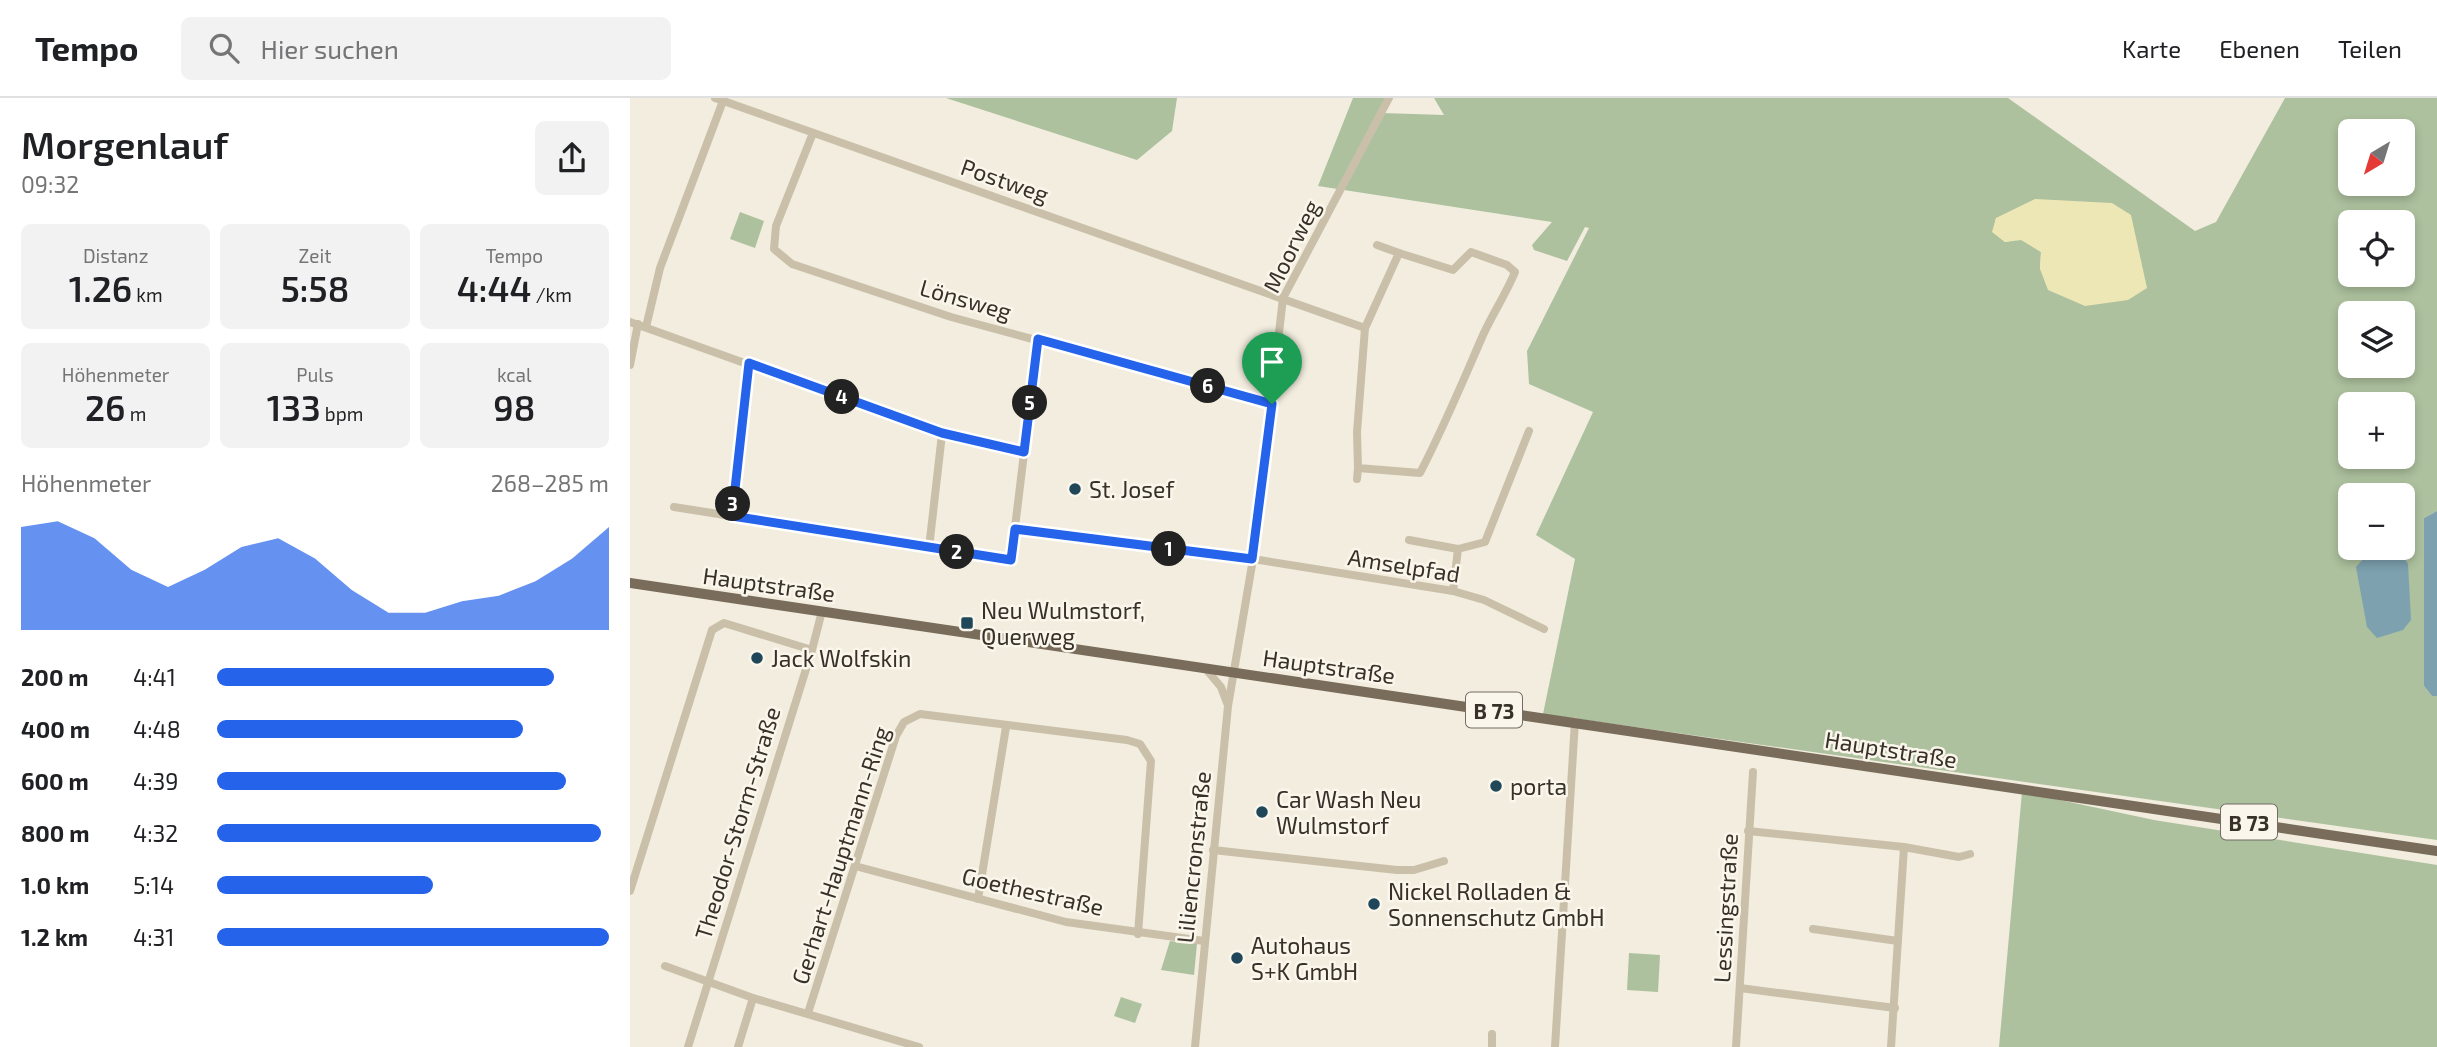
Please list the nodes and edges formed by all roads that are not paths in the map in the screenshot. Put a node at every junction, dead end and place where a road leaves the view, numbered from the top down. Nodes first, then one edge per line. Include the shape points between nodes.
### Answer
1 (1389, 98) edge
2 (719, 99) edge
3 (813, 133) junction
4 (1377, 245) dead end
5 (1399, 253) junction
6 (1283, 298) junction
7 (638, 324) edge
8 (1365, 328) junction
9 (1038, 339) junction
10 (749, 363) junction
11 (630, 365) edge
12 (1272, 404) junction
13 (1528, 431) dead end
14 (942, 433) junction
15 (1024, 452) junction
16 (1358, 468) junction
17 (1357, 479) dead end
18 (674, 507) dead end
19 (732, 516) junction
20 (1015, 529) junction
21 (1409, 540) dead end
22 (929, 548) junction
23 (1458, 549) junction
24 (1252, 559) junction
25 (630, 583) edge
26 (1453, 591) junction
27 (822, 611) junction
28 (1544, 629) dead end
29 (812, 650) junction
30 (1205, 668) junction
31 (1233, 672) junction
32 (1228, 706) junction
33 (1575, 721) junction
34 (1006, 727) junction
35 (1753, 772) dead end
36 (1748, 831) junction
37 (1904, 847) junction
38 (1213, 850) junction
39 (2437, 851) edge
40 (1969, 854) dead end
41 (1444, 861) dead end
42 (855, 866) junction
43 (630, 891) edge
44 (978, 899) junction
45 (1813, 929) dead end
46 (1138, 933) junction
47 (1204, 941) junction
48 (1898, 941) junction
49 (665, 966) dead end
50 (708, 981) junction
51 (1740, 988) junction
52 (753, 998) junction
53 (1895, 1008) junction
54 (808, 1013) junction
55 (1492, 1034) dead end
56 (877, 1036) junction
57 (688, 1047) edge
58 (738, 1047) edge
59 (874, 1047) edge
60 (919, 1047) edge
61 (1195, 1047) edge
62 (1492, 1047) edge
63 (1555, 1047) edge
64 (1736, 1047) edge
65 (1891, 1047) edge

1 - 6 street, Moorweg
2 - 3 street, Postweg
2 - 7 street
3 - 6 street, Postweg
3 - 9 street, Lönsweg via 776,226 774,249 792,264 951,317
4 - 5 street
5 - 8 street
5 - 16 street via 1453,270 1471,253 1507,265 1514,272 1420,473
6 - 8 street, Postweg
6 - 12 street, Moorweg
7 - 10 street
7 - 11 street
8 - 16 street
9 - 12 street, Lönsweg
9 - 15 street
10 - 14 street
10 - 19 street
12 - 24 street, Moorweg
13 - 23 street via 1485,542
14 - 15 street
14 - 22 street
15 - 20 street
16 - 17 street
18 - 19 street
19 - 22 street
20 - 22 street via 1011,560
20 - 24 street, Amselpfad
21 - 23 street
23 - 26 street
24 - 26 street, Amselpfad
24 - 31 street, Moorweg
25 - 27 main road, Hauptstraße / B 73
26 - 28 street, Amselpfad
27 - 29 street, Theodor-Storm-Straße
27 - 30 main road, Hauptstraße / B 73
29 - 43 street via 724,623 712,630
29 - 50 street, Theodor-Storm-Straße
30 - 31 main road, Hauptstraße / B 73
30 - 32 street
31 - 32 street, Liliencronstraße
31 - 33 main road, Hauptstraße / B 73
32 - 38 street, Liliencronstraße
33 - 39 main road, Hauptstraße / B 73
33 - 63 street
34 - 42 street, Gerhart-Hauptmann-Ring via 920,713 904,722
34 - 44 street
34 - 46 street, Gerhart-Hauptmann-Ring via 1127,740 1140,744 1151,761
35 - 36 street, Lessingstraße
36 - 37 street
36 - 51 street, Lessingstraße
37 - 40 street via 1959,857
37 - 48 street
38 - 41 street via 1397,870
38 - 47 street, Liliencronstraße
42 - 44 street, Goethestraße
42 - 54 street, Gerhart-Hauptmann-Ring
44 - 46 street, Goethestraße via 1066,922
45 - 48 street
46 - 47 street, Goethestraße
47 - 61 street, Liliencronstraße
48 - 53 street
49 - 50 street
50 - 52 street
50 - 57 street, Theodor-Storm-Straße
51 - 53 street
51 - 64 street, Lessingstraße
52 - 54 street
52 - 58 street
53 - 65 street
54 - 56 street
55 - 62 street
56 - 59 street
56 - 60 street

